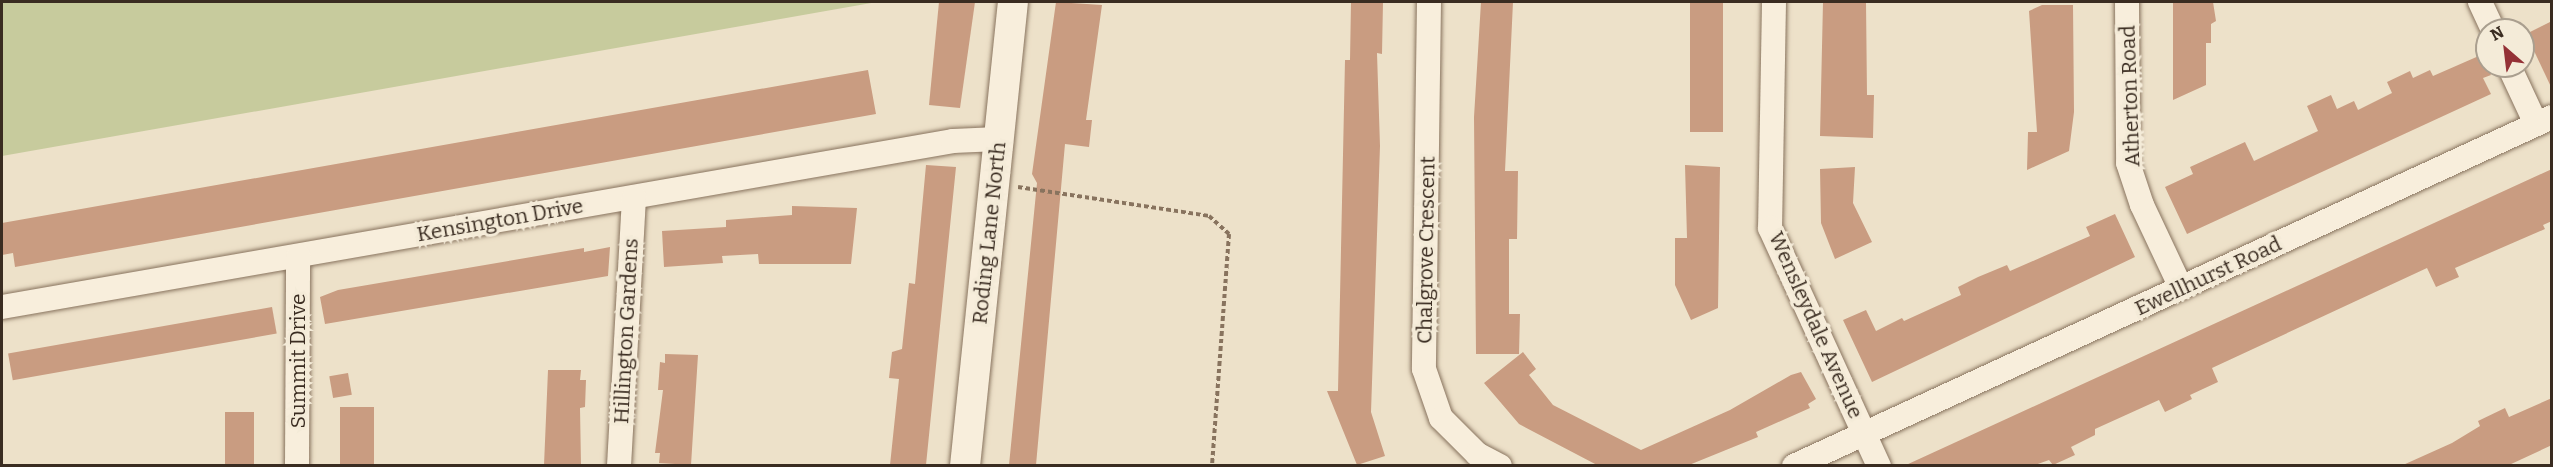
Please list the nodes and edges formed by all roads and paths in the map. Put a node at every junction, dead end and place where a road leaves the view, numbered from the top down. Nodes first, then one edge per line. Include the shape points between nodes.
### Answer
1 (1013, 2) edge
2 (1429, 2) edge
3 (1774, 2) edge
4 (2127, 2) edge
5 (2480, 2) edge
6 (2487, 18) edge
7 (2517, 78) edge
8 (2544, 121) edge
9 (998, 139) junction
10 (993, 183) junction
11 (634, 197) junction
12 (298, 256) junction
13 (2181, 288) junction
14 (2, 308) edge
15 (1865, 434) junction
16 (297, 465) edge
17 (618, 465) edge
18 (965, 465) edge
19 (1212, 465) edge
20 (1500, 465) edge
21 (1794, 465) edge
22 (1879, 465) edge

1 - 9 street, Roding Lane North
2 - 20 street, Chalgrove Crescent via 1424,369 1441,418 1477,454
3 - 15 street, Wensleydale Avenue via 1770,228
4 - 13 street, Atherton Road via 2128,163 2142,205
5 - 6 street
7 - 8 street
8 - 13 street, Ewellhurst Road
9 - 10 street, Roding Lane North
9 - 11 street, Kensington Drive via 953,141
10 - 18 street, Roding Lane North
10 - 19 path via 1209,216 1228,234
11 - 12 street, Kensington Drive
11 - 17 street, Hillington Gardens
12 - 14 street, Kensington Drive
12 - 16 street, Summit Drive
13 - 15 street, Ewellhurst Road
15 - 21 street
15 - 22 street, Wensleydale Avenue

